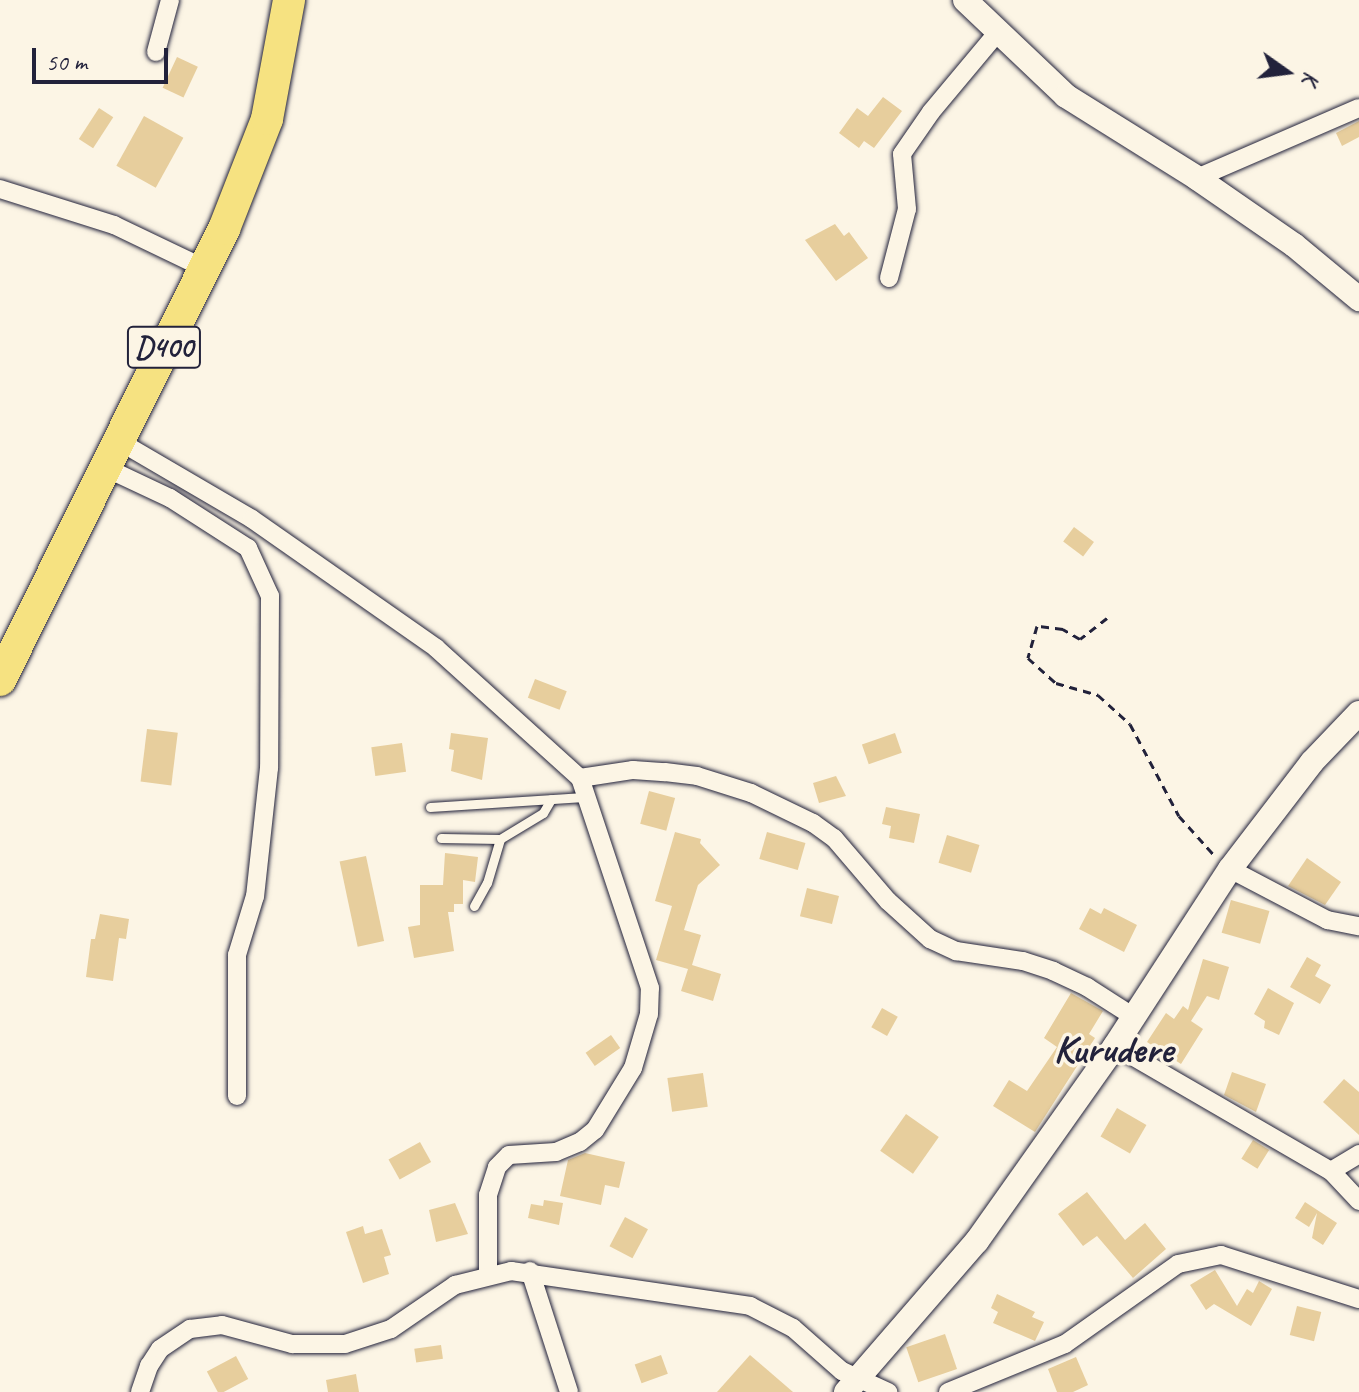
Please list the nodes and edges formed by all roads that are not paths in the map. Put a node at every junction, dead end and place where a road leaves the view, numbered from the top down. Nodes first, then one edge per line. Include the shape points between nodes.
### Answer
1 (170, 0) edge
2 (289, 0) edge
3 (965, 0) edge
4 (998, 32) junction
5 (156, 52) dead end
6 (1359, 108) edge
7 (1197, 178) junction
8 (0, 189) edge
9 (206, 269) junction
10 (889, 278) dead end
11 (1359, 299) edge
12 (110, 454) junction
13 (0, 680) edge
14 (1359, 713) edge
15 (580, 778) junction
16 (584, 797) junction
17 (551, 799) junction
18 (430, 807) dead end
19 (441, 838) dead end
20 (500, 839) junction
21 (1230, 869) junction
22 (474, 906) dead end
23 (1359, 926) edge
24 (1134, 1017) junction
25 (1115, 1046) junction
26 (237, 1096) dead end
27 (1359, 1154) edge
28 (1331, 1171) junction
29 (1359, 1201) edge
30 (530, 1271) junction
31 (488, 1274) junction
32 (1359, 1299) edge
33 (852, 1385) edge
34 (140, 1392) edge
35 (569, 1392) edge
36 (888, 1392) edge
37 (948, 1392) edge

1 - 5 street
2 - 9 highway, D400 via 267,119
3 - 4 street
4 - 7 street via 1066,96
4 - 10 street via 902,154 907,209
6 - 7 street
7 - 11 street via 1294,245
8 - 9 street via 114,225
9 - 12 highway, D400
12 - 13 highway, D400
12 - 15 street via 252,519 436,648
12 - 26 street via 248,548 270,596 269,768 255,896 237,955
14 - 21 street via 1312,762
15 - 16 street
15 - 24 street via 633,770 665,772 751,793 834,838 888,901 930,939 956,951 1053,971
16 - 17 lane
16 - 31 street via 650,988 649,1014 633,1068 595,1130 556,1152 509,1155 497,1167 489,1185
17 - 18 lane
17 - 20 lane via 543,813
19 - 20 lane
20 - 22 lane
21 - 23 street via 1327,920
21 - 24 street
24 - 25 street
25 - 28 street
25 - 33 street via 977,1241
27 - 28 street
28 - 29 street
30 - 31 street
30 - 33 street via 750,1306 793,1328
30 - 35 street
31 - 34 street via 455,1285 391,1329 345,1344 292,1344 222,1325 190,1329 160,1349
32 - 37 street via 1221,1255 1178,1264 1065,1344
33 - 36 street

